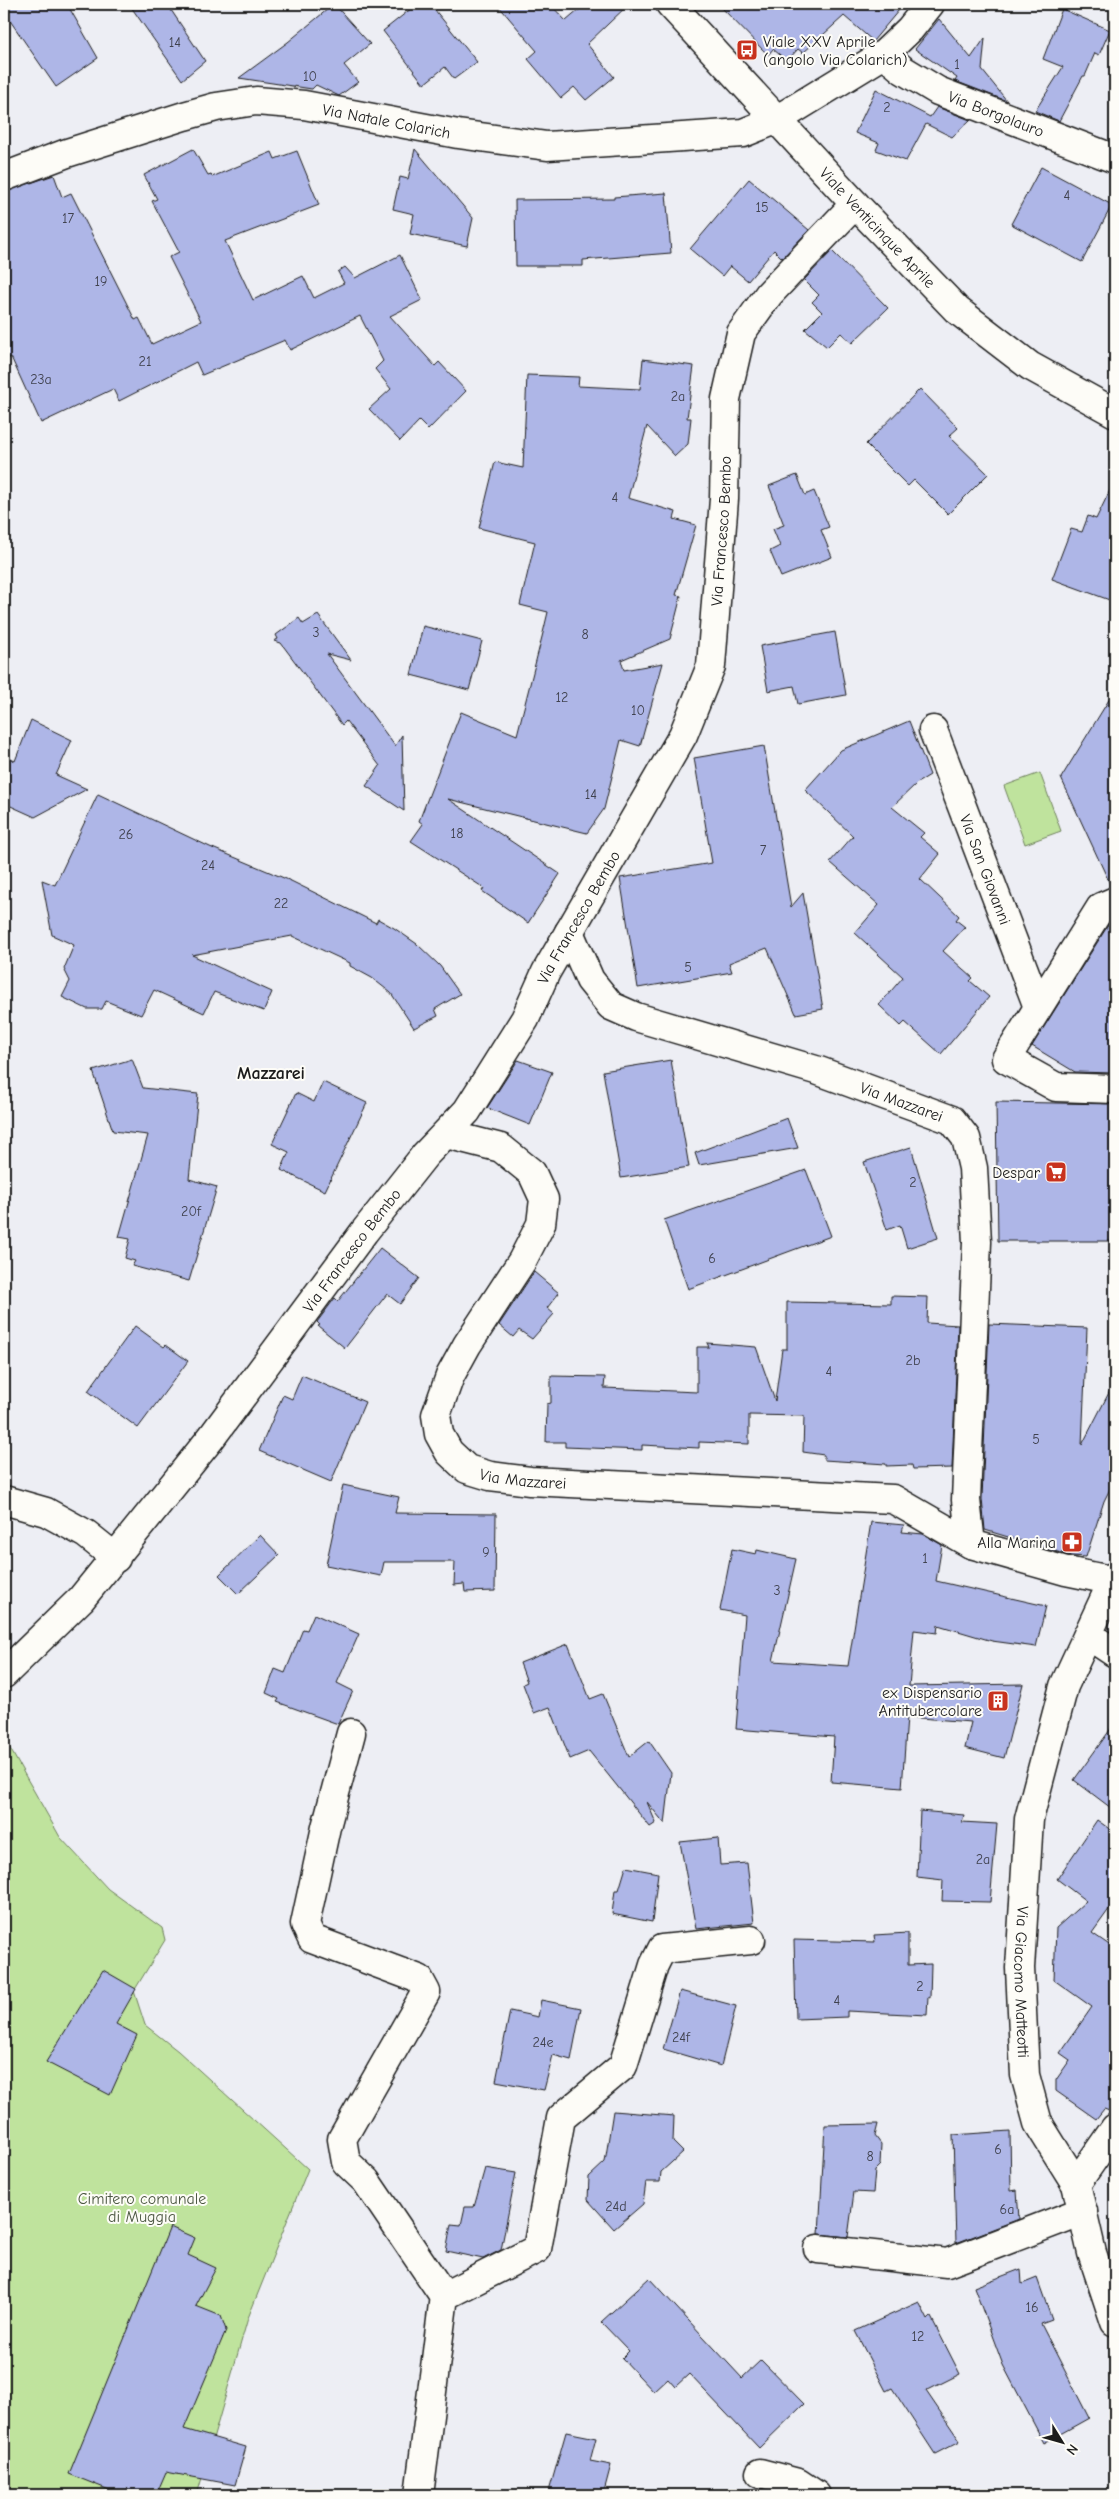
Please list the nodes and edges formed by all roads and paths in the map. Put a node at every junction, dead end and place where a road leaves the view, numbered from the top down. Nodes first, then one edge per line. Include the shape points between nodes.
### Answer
1 (670, 4) edge
2 (930, 4) edge
3 (884, 54) junction
4 (778, 119) junction
5 (1115, 159) edge
6 (4, 177) edge
7 (855, 204) junction
8 (1115, 413) edge
9 (932, 730) dead end
10 (1115, 901) edge
11 (569, 932) junction
12 (1038, 1007) junction
13 (1115, 1089) edge
14 (446, 1134) junction
15 (4, 1500) edge
16 (971, 1544) junction
17 (116, 1558) junction
18 (1115, 1580) edge
19 (1088, 1635) junction
20 (1115, 1653) edge
21 (4, 1674) edge
22 (351, 1733) dead end
23 (751, 1940) dead end
24 (1115, 2128) edge
25 (1076, 2184) junction
26 (1083, 2212) junction
27 (818, 2249) dead end
28 (444, 2296) junction
29 (1115, 2322) edge
30 (760, 2473) dead end
31 (419, 2495) edge
32 (816, 2495) edge

1 - 4 street, Viale Venticinque Aprile
2 - 3 street, Via Natale Colarich
3 - 4 street, Via Natale Colarich
3 - 5 street, Via Borgolauro via 938,91
4 - 6 street, Via Natale Colarich via 743,133 547,146 458,134 304,105 256,102 192,114 67,153
4 - 7 street, Viale Venticinque Aprile
7 - 8 street, Viale Venticinque Aprile via 957,310 1030,366
7 - 11 street, Via Francesco Bembo via 769,294 741,333 726,399 724,499 711,666 668,764
9 - 12 street, Via San Giovanni
10 - 12 street via 1102,907
11 - 14 street, Via Francesco Bembo via 519,1027 467,1111
11 - 16 street, Via Mazzarei via 590,980 611,1006 636,1017 819,1071 952,1120 966,1138 973,1168 977,1242 966,1500
12 - 13 street via 1006,1059 1056,1087
14 - 16 street, Via Mazzarei via 501,1148 532,1174 544,1199 541,1224 522,1261 467,1345 450,1376 436,1415 439,1434 449,1452 467,1469 490,1476 530,1481 893,1498
14 - 17 street, Via Francesco Bembo via 425,1155 364,1232 211,1438
15 - 17 street via 46,1512 86,1534
16 - 18 street, Via Mazzarei
17 - 21 street, Via Francesco Bembo via 82,1599
18 - 19 street, Via Giacomo Matteotti
19 - 20 street
19 - 25 street, Via Giacomo Matteotti via 1064,1686 1029,1819 1020,1968 1024,2075 1038,2123
22 - 28 street via 326,1826 305,1924 312,1939 419,1980 426,1992 342,2139 346,2162 366,2181
23 - 28 street via 662,1949 654,1965 623,2066 561,2118 537,2248
24 - 25 street
25 - 26 street, Via Giacomo Matteotti
26 - 27 street via 947,2263
26 - 29 street, Via Giacomo Matteotti via 1092,2253
28 - 31 street
30 - 32 street via 798,2483

